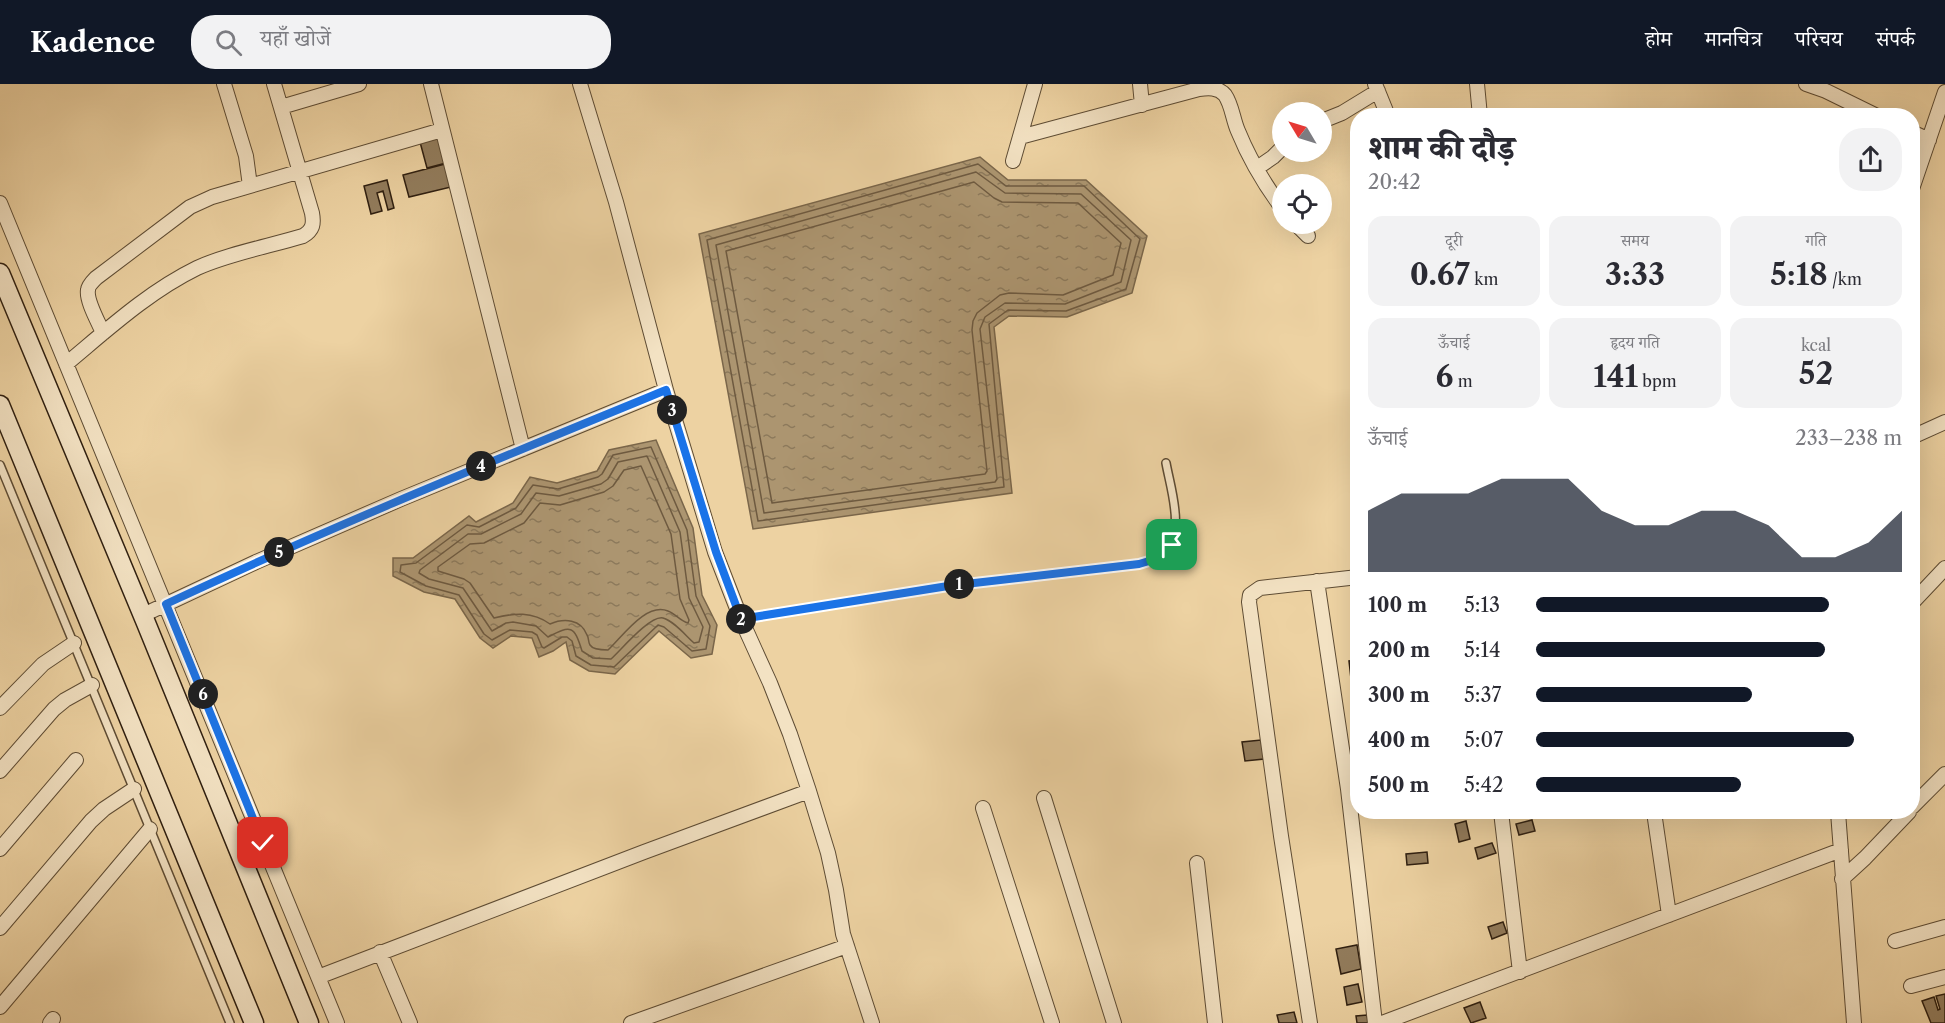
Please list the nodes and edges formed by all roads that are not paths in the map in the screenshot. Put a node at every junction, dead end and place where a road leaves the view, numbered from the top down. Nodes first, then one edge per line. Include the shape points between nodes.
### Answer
1 (224, 84) edge
2 (274, 84) edge
3 (359, 84) edge
4 (431, 84) edge
5 (580, 84) edge
6 (1035, 84) edge
7 (1140, 84) edge
8 (1477, 84) edge
9 (1806, 84) edge
10 (1198, 87) edge
11 (1377, 88) edge
12 (1945, 93) edge
13 (1142, 105) junction
14 (281, 107) junction
15 (1385, 108) edge
16 (1479, 108) edge
17 (1860, 108) edge
18 (1332, 117) edge
19 (442, 130) junction
20 (1920, 136) edge
21 (1020, 137) junction
22 (1929, 140) junction
23 (1272, 159) edge
24 (1013, 161) dead end
25 (1920, 166) edge
26 (1257, 168) junction
27 (301, 171) junction
28 (250, 186) junction
29 (1272, 192) edge
30 (0, 203) edge
31 (0, 273) edge
32 (103, 333) junction
33 (66, 364) junction
34 (666, 390) junction
35 (0, 405) edge
36 (1945, 422) edge
37 (1920, 433) edge
38 (523, 449) junction
39 (1166, 463) dead end
40 (0, 465) edge
41 (1945, 568) edge
42 (1350, 578) edge
43 (1317, 581) junction
44 (1920, 595) edge
45 (166, 604) junction
46 (143, 615) junction
47 (741, 619) junction
48 (74, 643) junction
49 (92, 685) junction
50 (0, 708) edge
51 (76, 760) dead end
52 (0, 771) edge
53 (1945, 774) edge
54 (134, 789) junction
55 (809, 791) junction
56 (1044, 798) dead end
57 (1920, 799) edge
58 (1350, 806) edge
59 (983, 808) dead end
60 (1351, 819) edge
61 (1502, 819) edge
62 (1655, 819) edge
63 (1839, 819) edge
64 (1902, 819) edge
65 (150, 829) junction
66 (0, 849) edge
67 (1841, 850) junction
68 (1197, 863) dead end
69 (1842, 879) junction
70 (1669, 915) junction
71 (1945, 927) edge
72 (0, 928) edge
73 (1895, 941) dead end
74 (847, 946) junction
75 (380, 952) junction
76 (1520, 972) junction
77 (318, 977) junction
78 (1945, 977) edge
79 (1911, 986) dead end
80 (0, 1007) edge
81 (230, 1023) edge
82 (254, 1023) edge
83 (309, 1023) edge
84 (337, 1023) edge
85 (410, 1023) edge
86 (631, 1023) edge
87 (872, 1023) edge
88 (1052, 1023) edge
89 (1114, 1023) edge
90 (1215, 1023) edge
91 (1310, 1023) edge
92 (1375, 1023) edge
93 (1382, 1023) edge
94 (1854, 1023) edge

1 - 28 street via 246,156
2 - 14 street
3 - 14 street
4 - 19 street
5 - 34 street
6 - 21 street
7 - 13 street
8 - 16 street
9 - 17 street
10 - 13 street
10 - 26 street via 1224,94
11 - 15 street
11 - 18 street
12 - 22 street
13 - 21 street
14 - 27 street
19 - 27 street
19 - 38 street
20 - 22 street
21 - 24 street
22 - 25 street
23 - 26 street
26 - 29 street
27 - 28 street
27 - 32 street via 314,223 311,232 199,267 159,290
28 - 32 street via 190,207 96,278 87,291 88,299
30 - 33 street
31 - 46 street
32 - 33 street
33 - 45 street
34 - 38 street
34 - 47 street
35 - 82 street
36 - 37 street
38 - 45 street
39 - 47 lane via 1176,526 1172,545 1159,558 1139,564 948,586
40 - 48 lane
41 - 44 street
42 - 43 street
43 - 58 street
43 - 91 street via 1260,588 1250,595 1249,602
45 - 46 street
45 - 77 street
46 - 83 street
47 - 55 street via 782,714
48 - 49 lane
48 - 50 street via 43,664
49 - 52 street via 54,709
49 - 54 lane
51 - 66 street
53 - 57 street
54 - 65 lane
54 - 72 street via 91,821
55 - 74 street via 828,853
55 - 75 street
56 - 89 street
59 - 88 street
60 - 92 street
61 - 76 street
62 - 70 street
63 - 67 street
64 - 69 street
65 - 80 street
65 - 81 lane
67 - 69 street
67 - 70 street
68 - 90 street
69 - 94 street
70 - 76 street
71 - 73 street
74 - 86 street
74 - 87 street
75 - 77 street
75 - 85 street
76 - 93 street
77 - 84 street
78 - 79 street

